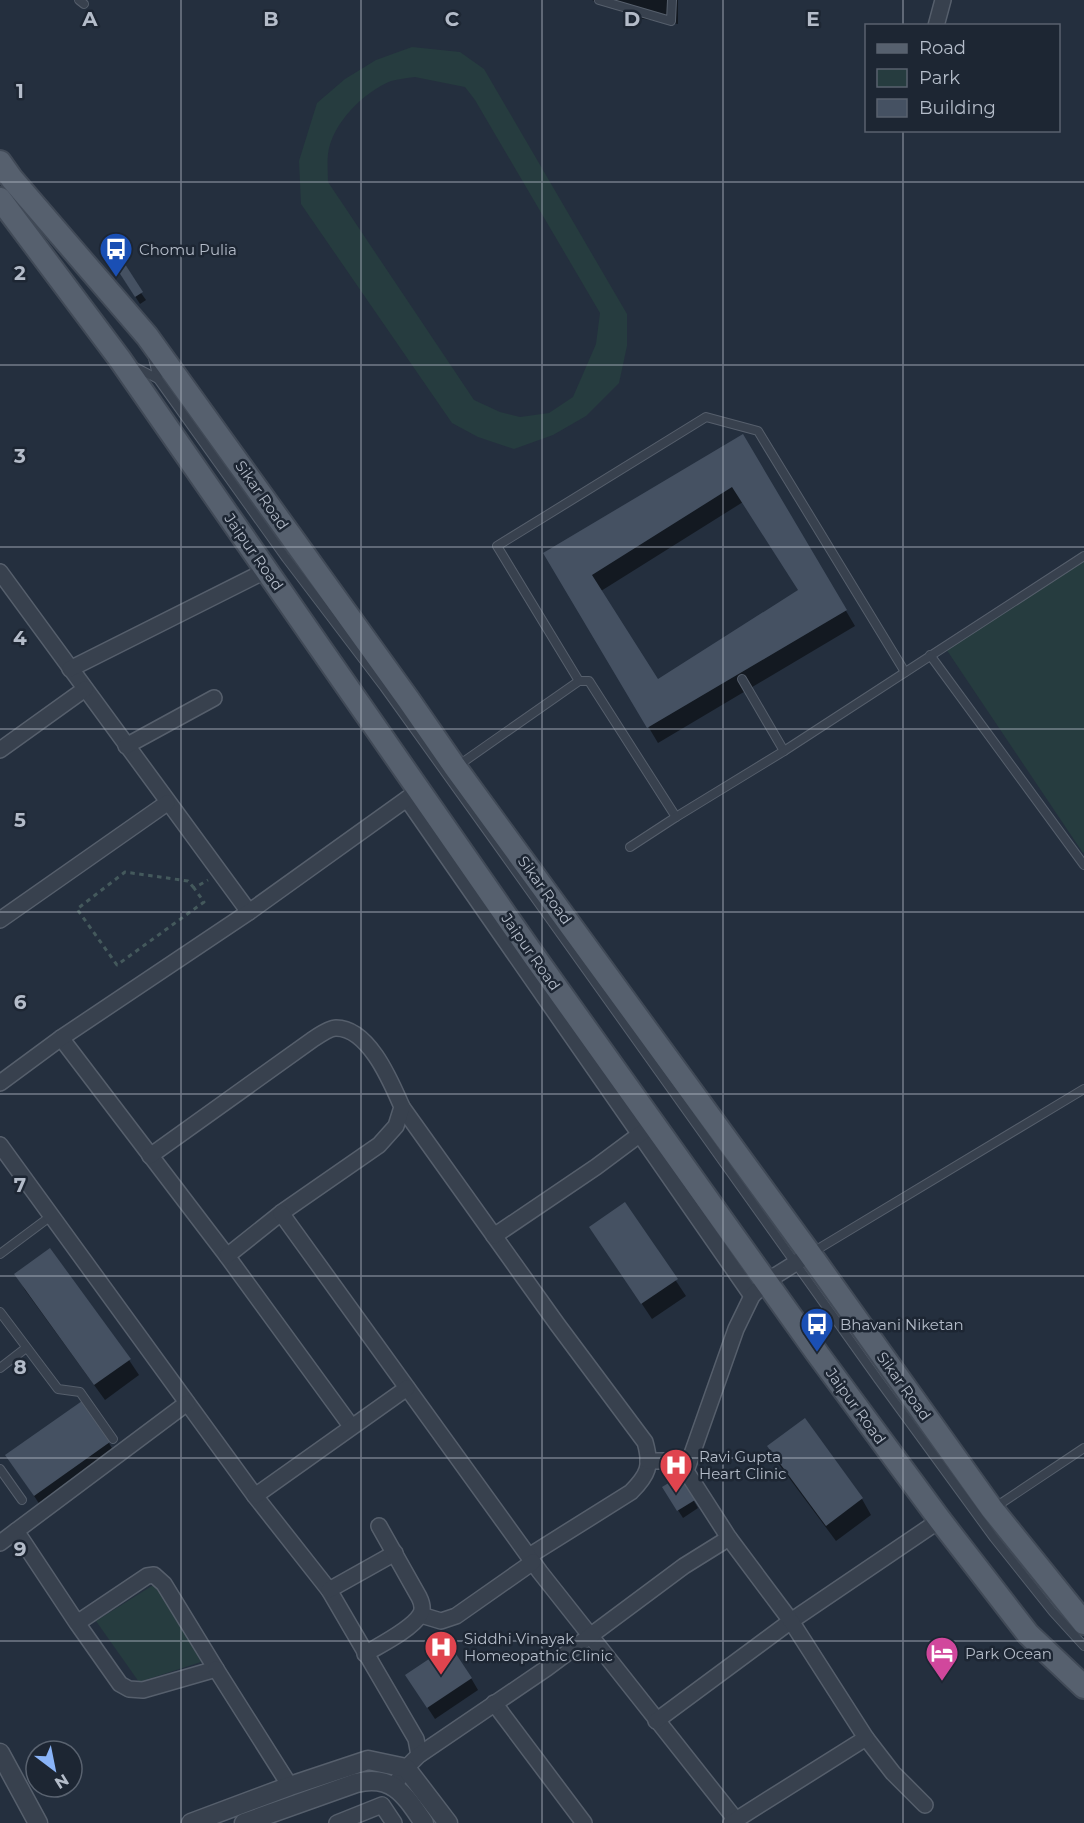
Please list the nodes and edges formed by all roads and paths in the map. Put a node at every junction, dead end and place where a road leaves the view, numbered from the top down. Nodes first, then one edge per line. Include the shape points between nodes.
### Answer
1 (600, 0) edge
2 (672, 0) edge
3 (943, 0) edge
4 (937, 24) edge
5 (0, 162) edge
6 (0, 199) edge
7 (147, 336) junction
8 (119, 358) junction
9 (158, 379) junction
10 (1084, 556) edge
11 (267, 570) junction
12 (0, 572) edge
13 (930, 656) junction
14 (70, 669) junction
15 (905, 672) junction
16 (742, 679) dead end
17 (579, 681) junction
18 (85, 689) junction
19 (214, 698) dead end
20 (126, 746) junction
21 (0, 750) edge
22 (784, 751) junction
23 (455, 767) junction
24 (414, 794) junction
25 (167, 803) junction
26 (676, 817) junction
27 (630, 847) dead end
28 (1084, 865) edge
29 (220, 873) junction
30 (194, 888) junction
31 (249, 912) junction
32 (0, 920) edge
33 (61, 1038) junction
34 (0, 1083) edge
35 (1084, 1089) edge
36 (402, 1107) junction
37 (647, 1129) junction
38 (0, 1145) edge
39 (150, 1156) junction
40 (281, 1213) junction
41 (51, 1216) junction
42 (494, 1236) junction
43 (0, 1254) edge
44 (227, 1256) junction
45 (802, 1258) junction
46 (759, 1288) junction
47 (0, 1312) edge
48 (26, 1348) junction
49 (0, 1368) edge
50 (407, 1388) junction
51 (187, 1403) junction
52 (351, 1426) junction
53 (113, 1439) dead end
54 (1084, 1448) edge
55 (648, 1461) junction
56 (0, 1469) edge
57 (686, 1471) junction
58 (255, 1496) junction
59 (22, 1500) dead end
60 (992, 1509) junction
61 (940, 1520) junction
62 (379, 1526) dead end
63 (16, 1531) junction
64 (729, 1538) junction
65 (0, 1543) edge
66 (395, 1553) junction
67 (531, 1559) junction
68 (329, 1590) junction
69 (421, 1615) junction
70 (791, 1621) junction
71 (77, 1623) junction
72 (1084, 1623) edge
73 (589, 1636) junction
74 (1084, 1646) edge
75 (365, 1654) junction
76 (216, 1669) junction
77 (1084, 1687) edge
78 (494, 1703) junction
79 (656, 1721) junction
80 (866, 1738) junction
81 (0, 1754) edge
82 (419, 1755) junction
83 (406, 1768) junction
84 (290, 1786) junction
85 (394, 1786) junction
86 (925, 1805) dead end
87 (733, 1822) edge
88 (38, 1823) edge
89 (191, 1823) edge
90 (244, 1823) edge
91 (337, 1823) edge
92 (394, 1823) edge
93 (424, 1823) edge
94 (448, 1823) edge
95 (584, 1823) edge

1 - 2 lane via 671,21
3 - 4 street
5 - 7 main road, Sikar Road
6 - 8 main road, Jaipur Road
7 - 9 lane
7 - 23 main road, Sikar Road
8 - 9 lane
8 - 11 main road, Jaipur Road
9 - 45 lane
10 - 13 lane
11 - 14 street
11 - 24 main road, Jaipur Road
12 - 14 street
13 - 15 lane
13 - 28 lane
14 - 18 street
15 - 17 lane via 758,430 706,417 497,546
15 - 22 lane
16 - 22 lane
17 - 23 lane
17 - 26 lane via 589,681
18 - 20 street
18 - 21 street
19 - 20 street
20 - 25 street
22 - 26 lane
23 - 45 main road, Sikar Road
24 - 31 street
24 - 37 main road, Jaipur Road via 534,956
25 - 29 street
25 - 32 street
26 - 27 lane
29 - 30 path
29 - 31 street
30 - 30 path via 204,902 117,964 77,909 125,872 188,881
31 - 33 street
33 - 34 street
33 - 39 street
35 - 45 lane
36 - 39 street via 385,1070 363,1041 350,1030 334,1028
36 - 40 street via 396,1126 379,1144
36 - 42 street
37 - 42 street
37 - 46 main road, Jaipur Road
38 - 41 street
39 - 44 street
40 - 44 street
40 - 50 street
41 - 43 lane
41 - 51 street
42 - 55 street via 645,1442
44 - 52 street
45 - 46 street
45 - 60 main road, Sikar Road
45 - 74 lane via 994,1538
46 - 57 street via 736,1329
46 - 61 main road, Jaipur Road via 817,1353
47 - 48 lane
48 - 49 lane
48 - 53 lane via 58,1389 80,1392
50 - 52 street
50 - 67 street
51 - 58 street
51 - 63 street
52 - 58 street
54 - 60 lane
55 - 57 street via 666,1461
55 - 67 street via 643,1479 631,1492
56 - 59 lane
57 - 64 street
58 - 68 street
60 - 72 main road, Sikar Road
61 - 70 street
61 - 77 main road, Jaipur Road via 1028,1634
62 - 66 street
63 - 65 street
63 - 71 street
64 - 70 street
64 - 73 street
66 - 68 street
66 - 69 street via 419,1597
67 - 69 street via 456,1616 441,1621
67 - 73 street
68 - 75 street
69 - 75 street
70 - 79 street
70 - 80 street
71 - 76 street via 120,1684 129,1689 143,1690
71 - 76 street via 154,1575 164,1584
73 - 78 street
73 - 79 street
75 - 82 street via 416,1739
76 - 84 street
78 - 82 street
78 - 95 street
79 - 87 street
80 - 86 street
80 - 87 street
81 - 88 street
82 - 83 street
83 - 84 street via 368,1760
83 - 85 street
83 - 94 street
84 - 89 street
85 - 90 street via 371,1779
85 - 93 street
91 - 92 street via 382,1805

